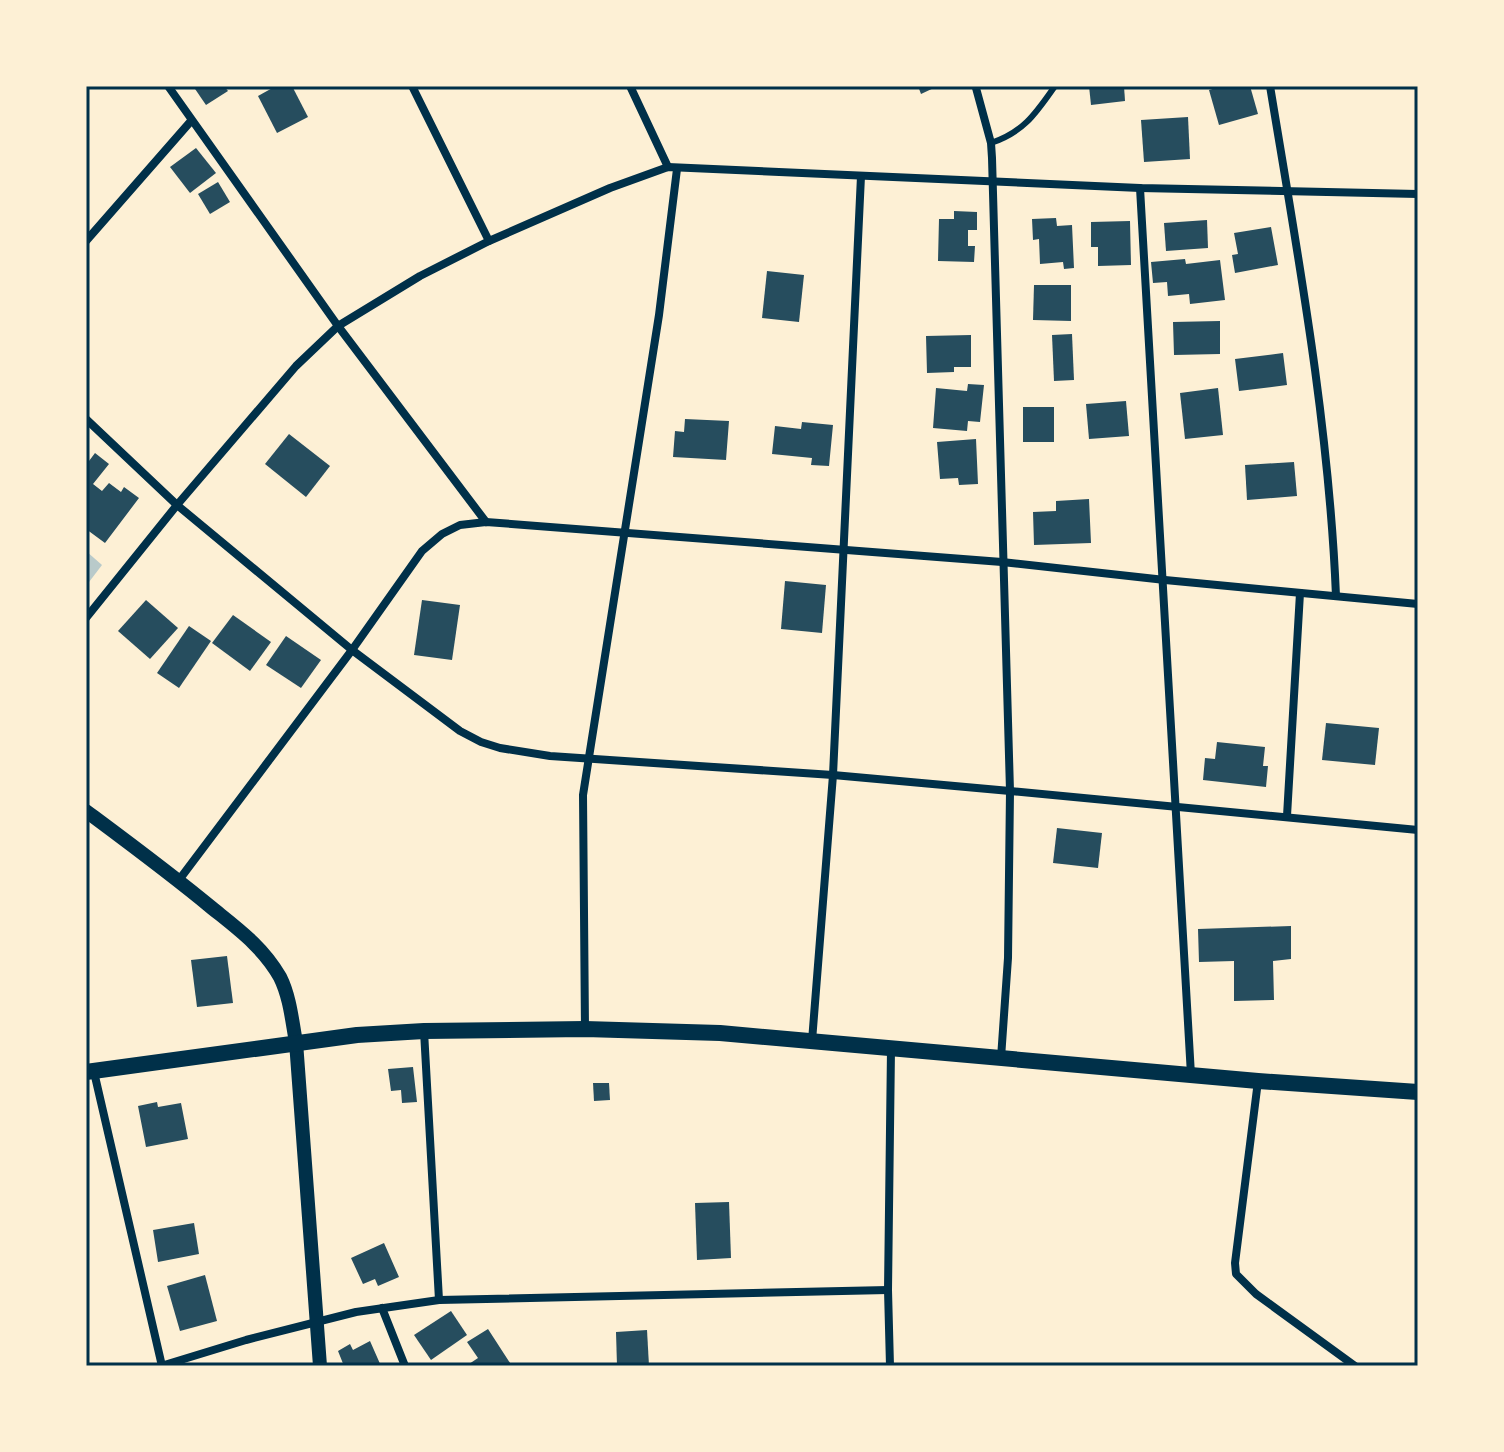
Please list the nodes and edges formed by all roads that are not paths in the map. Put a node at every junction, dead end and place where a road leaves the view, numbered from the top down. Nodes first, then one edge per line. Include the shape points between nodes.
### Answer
1 (168, 86) edge
2 (412, 86) edge
3 (630, 86) edge
4 (1055, 86) edge
5 (1270, 86) edge
6 (976, 88) dead end
7 (191, 121) junction
8 (991, 143) junction
9 (672, 168) junction
10 (861, 176) junction
11 (993, 179) junction
12 (1140, 188) junction
13 (1288, 192) junction
14 (1418, 194) edge
15 (86, 241) edge
16 (489, 241) junction
17 (338, 326) junction
18 (86, 419) edge
19 (177, 505) junction
20 (486, 522) junction
21 (627, 532) junction
22 (844, 550) junction
23 (1002, 562) junction
24 (1165, 580) junction
25 (1300, 593) junction
26 (1336, 596) junction
27 (1418, 604) edge
28 (86, 618) edge
29 (352, 650) junction
30 (588, 758) junction
31 (833, 775) junction
32 (1010, 791) junction
33 (1174, 808) junction
34 (86, 811) edge
35 (1287, 816) junction
36 (1418, 830) edge
37 (179, 880) junction
38 (585, 1029) junction
39 (424, 1031) junction
40 (812, 1041) junction
41 (296, 1042) junction
42 (891, 1048) junction
43 (1001, 1058) junction
44 (90, 1071) edge
45 (1191, 1075) junction
46 (1258, 1081) junction
47 (1418, 1092) edge
48 (888, 1290) junction
49 (439, 1300) junction
50 (382, 1308) junction
51 (316, 1322) junction
52 (888, 1363) edge
53 (162, 1366) edge
54 (320, 1366) edge
55 (405, 1366) edge
56 (1355, 1366) edge

1 - 7 street
2 - 16 street
3 - 9 street
4 - 8 lane via 1022,128
5 - 13 street
6 - 8 street
7 - 15 street
7 - 17 street
8 - 11 street
9 - 10 street
9 - 16 street via 610,188
9 - 21 street via 659,315
10 - 11 street
10 - 22 street
11 - 12 street
11 - 23 street
12 - 13 street
12 - 24 street
13 - 14 street
13 - 26 street via 1316,366
16 - 17 street
17 - 19 street via 296,366
17 - 20 street
18 - 19 street
19 - 28 street
19 - 29 street
20 - 21 street
20 - 29 street via 460,525 422,551
21 - 22 street
21 - 30 street
22 - 23 street
22 - 31 street
23 - 24 street
23 - 32 street
24 - 25 street
24 - 33 street
25 - 26 street
25 - 35 street
26 - 27 street
29 - 30 street via 481,742 528,754
29 - 37 street
30 - 31 street
30 - 38 street via 582,815
31 - 32 street
31 - 40 street
32 - 33 street
32 - 43 street
33 - 35 street
33 - 45 street
34 - 37 street
35 - 36 street
37 - 41 street via 243,932 270,963 288,999
38 - 39 main road
38 - 40 main road
39 - 41 main road
39 - 49 street
40 - 42 main road
41 - 44 main road
41 - 51 street
42 - 43 main road
42 - 48 street
43 - 45 main road
44 - 53 street
45 - 46 main road
46 - 47 main road
46 - 56 street via 1236,1274
48 - 49 street
48 - 52 street
49 - 50 street
50 - 51 street
50 - 55 street
51 - 53 street
51 - 54 street

